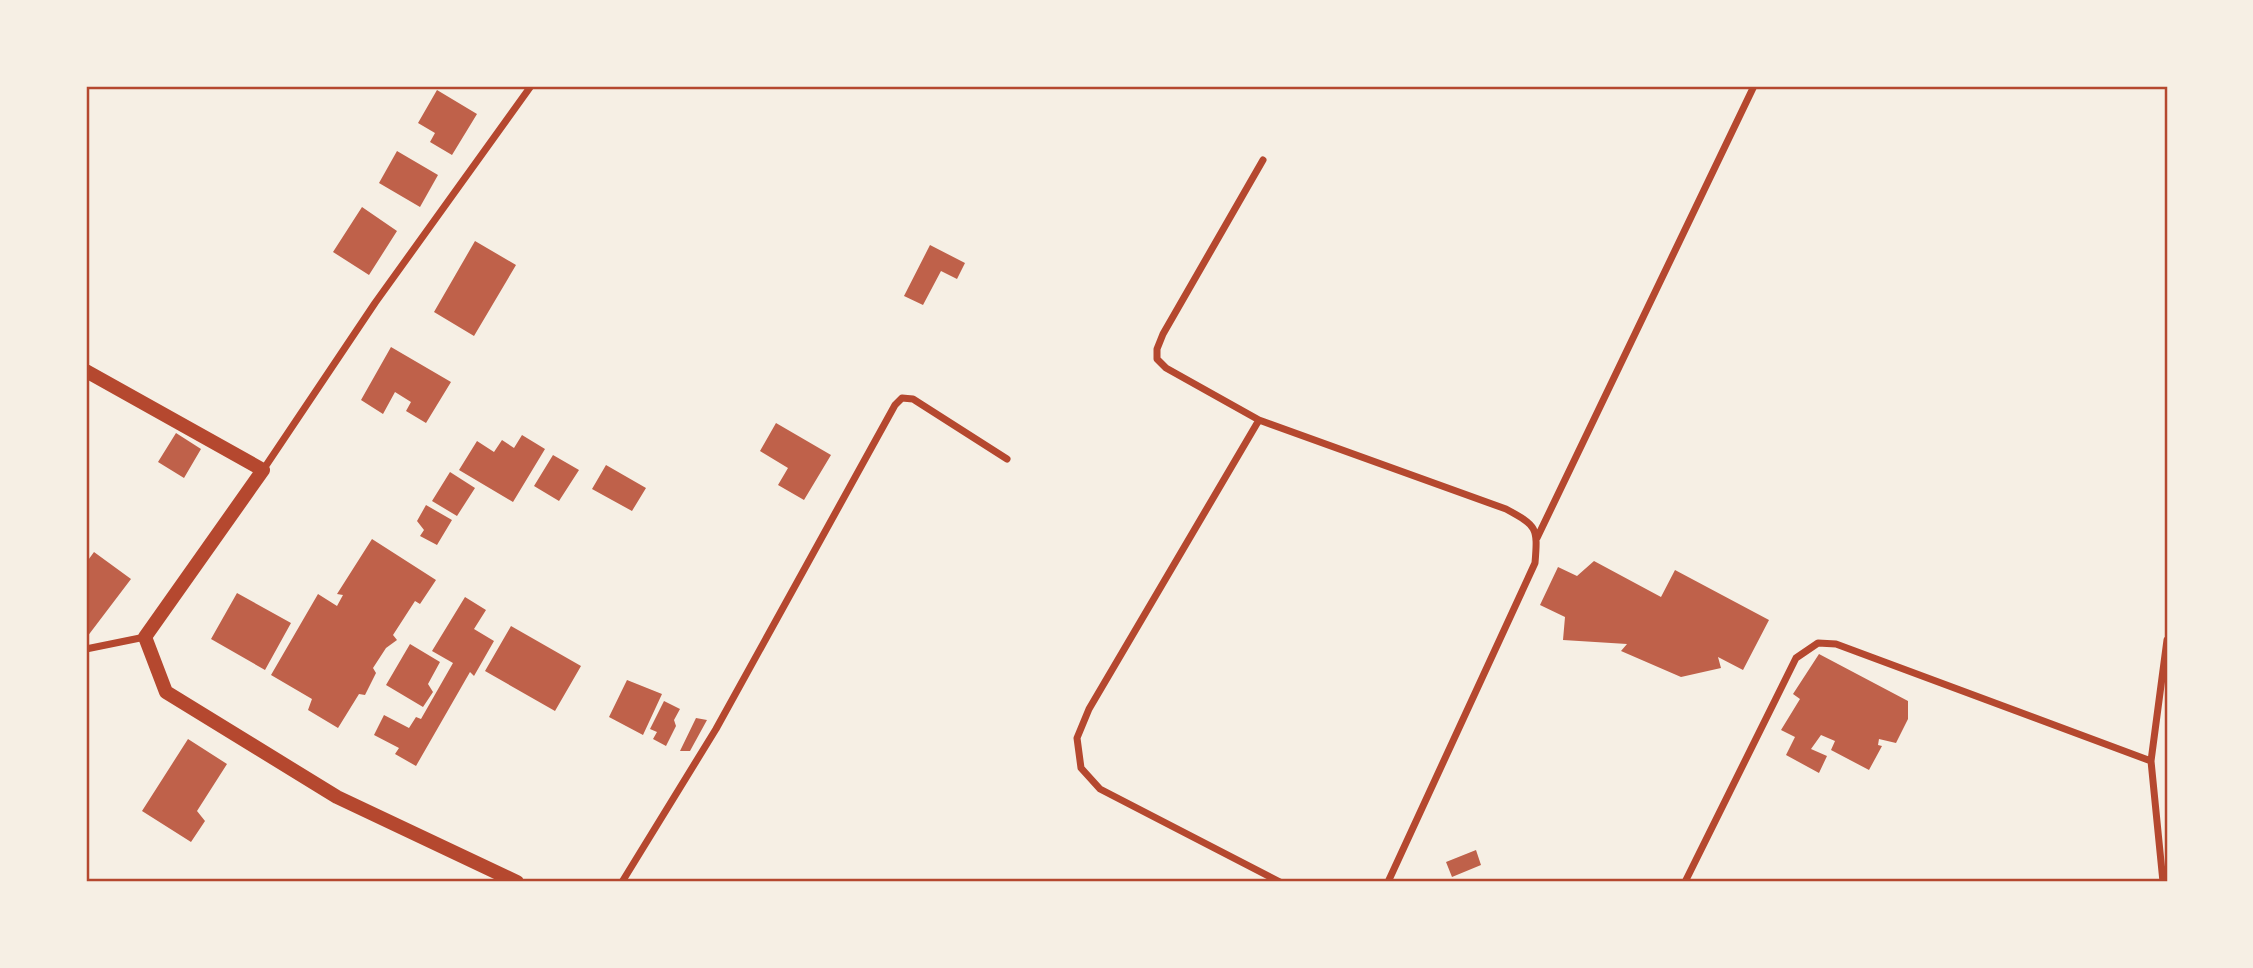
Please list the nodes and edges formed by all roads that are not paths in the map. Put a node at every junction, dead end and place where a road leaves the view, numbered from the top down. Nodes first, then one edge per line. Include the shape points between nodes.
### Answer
1 (530, 86) edge
2 (1754, 86) edge
3 (1263, 160) dead end
4 (86, 371) edge
5 (1259, 420) junction
6 (1007, 459) dead end
7 (263, 470) junction
8 (1537, 538) junction
9 (145, 637) junction
10 (2167, 640) edge
11 (86, 649) edge
12 (2151, 761) junction
13 (517, 882) edge
14 (622, 882) edge
15 (1280, 882) edge
16 (1388, 882) edge
17 (1685, 882) edge
18 (2163, 882) edge

1 - 7 street
2 - 8 street
3 - 5 street via 1157,349 1157,359 1166,368
4 - 7 main road
5 - 8 street via 1506,509 1530,522
5 - 15 street via 1089,709 1077,738 1081,768 1100,789
6 - 14 street via 912,398 902,398 895,405 716,729
7 - 9 main road
8 - 16 street via 1535,563
9 - 11 street
9 - 13 main road via 166,692 337,797
10 - 12 street
12 - 17 street via 1836,644 1818,643 1796,658
12 - 18 street

